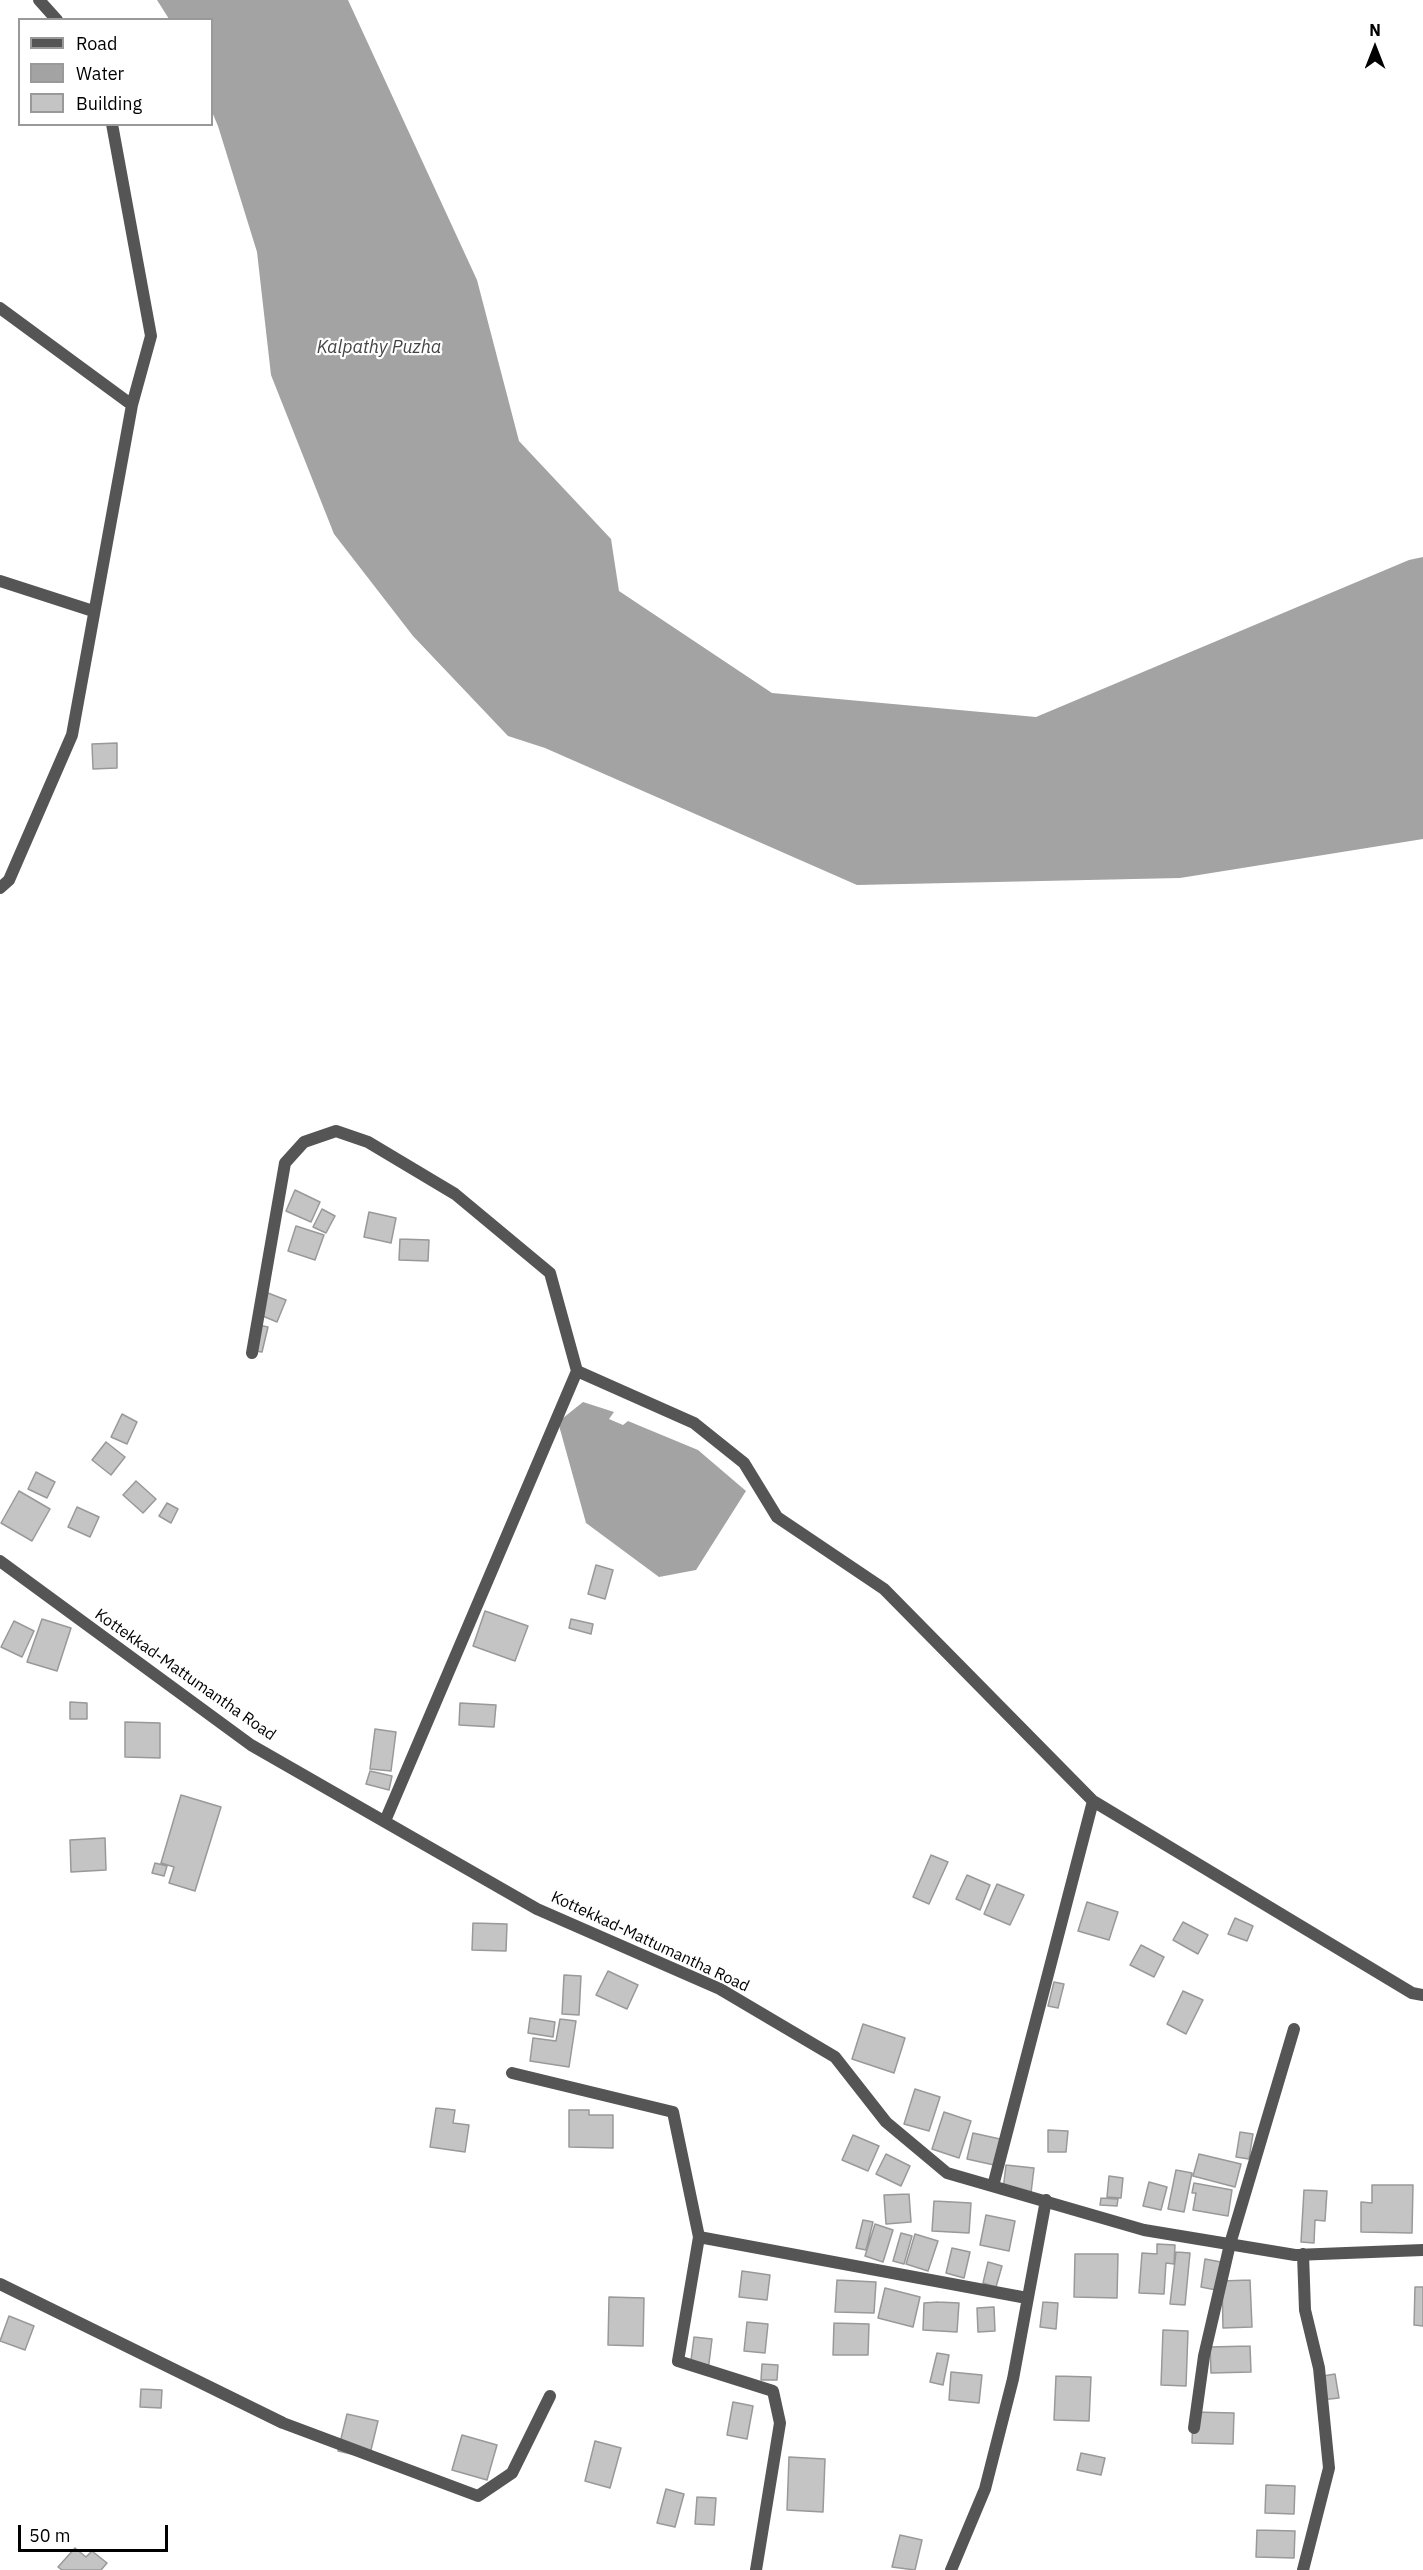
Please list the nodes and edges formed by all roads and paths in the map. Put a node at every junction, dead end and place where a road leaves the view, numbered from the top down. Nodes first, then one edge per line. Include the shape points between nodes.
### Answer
1 (39, 0) edge
2 (55, 18) edge
3 (112, 126) edge
4 (0, 308) edge
5 (132, 405) junction
6 (0, 581) edge
7 (93, 611) junction
8 (0, 888) edge
9 (252, 1353) dead end
10 (577, 1371) junction
11 (0, 1561) edge
12 (1093, 1801) junction
13 (385, 1821) junction
14 (1423, 1995) edge
15 (1294, 2029) dead end
16 (512, 2073) dead end
17 (993, 2186) junction
18 (1046, 2200) junction
19 (699, 2237) junction
20 (1230, 2244) junction
21 (1423, 2250) edge
22 (1303, 2254) junction
23 (0, 2284) edge
24 (1027, 2298) junction
25 (550, 2396) dead end
26 (1194, 2428) dead end
27 (756, 2570) edge
28 (951, 2570) edge
29 (1303, 2570) edge

1 - 2 street
3 - 5 street via 151,336
4 - 5 street
5 - 7 street
6 - 7 street
7 - 8 street via 72,735 9,880
9 - 10 street via 285,1163 304,1142 336,1131 368,1142 455,1194 550,1273
10 - 12 street via 694,1423 744,1463 777,1517 884,1589
10 - 13 street
11 - 13 street, Kottekkad-Mattumantha Road via 251,1744
12 - 14 street via 1412,1993
12 - 17 street
13 - 17 street, Kottekkad-Mattumantha Road via 537,1909 720,1989 835,2057 886,2122 947,2173
15 - 20 street
16 - 19 street via 673,2112
17 - 18 street, Kottekkad-Mattumantha Road
18 - 20 street, Kottekkad-Mattumantha Road via 1144,2230
18 - 24 street
19 - 24 street
19 - 27 street via 678,2361 773,2391 780,2423
20 - 22 street, Kottekkad-Mattumantha Road
20 - 26 street via 1204,2356
21 - 22 street, Kottekkad-Mattumantha Road
22 - 29 street via 1305,2310 1319,2368 1329,2468
23 - 25 street via 283,2423 478,2496 512,2473
24 - 28 street via 1013,2379 985,2489

